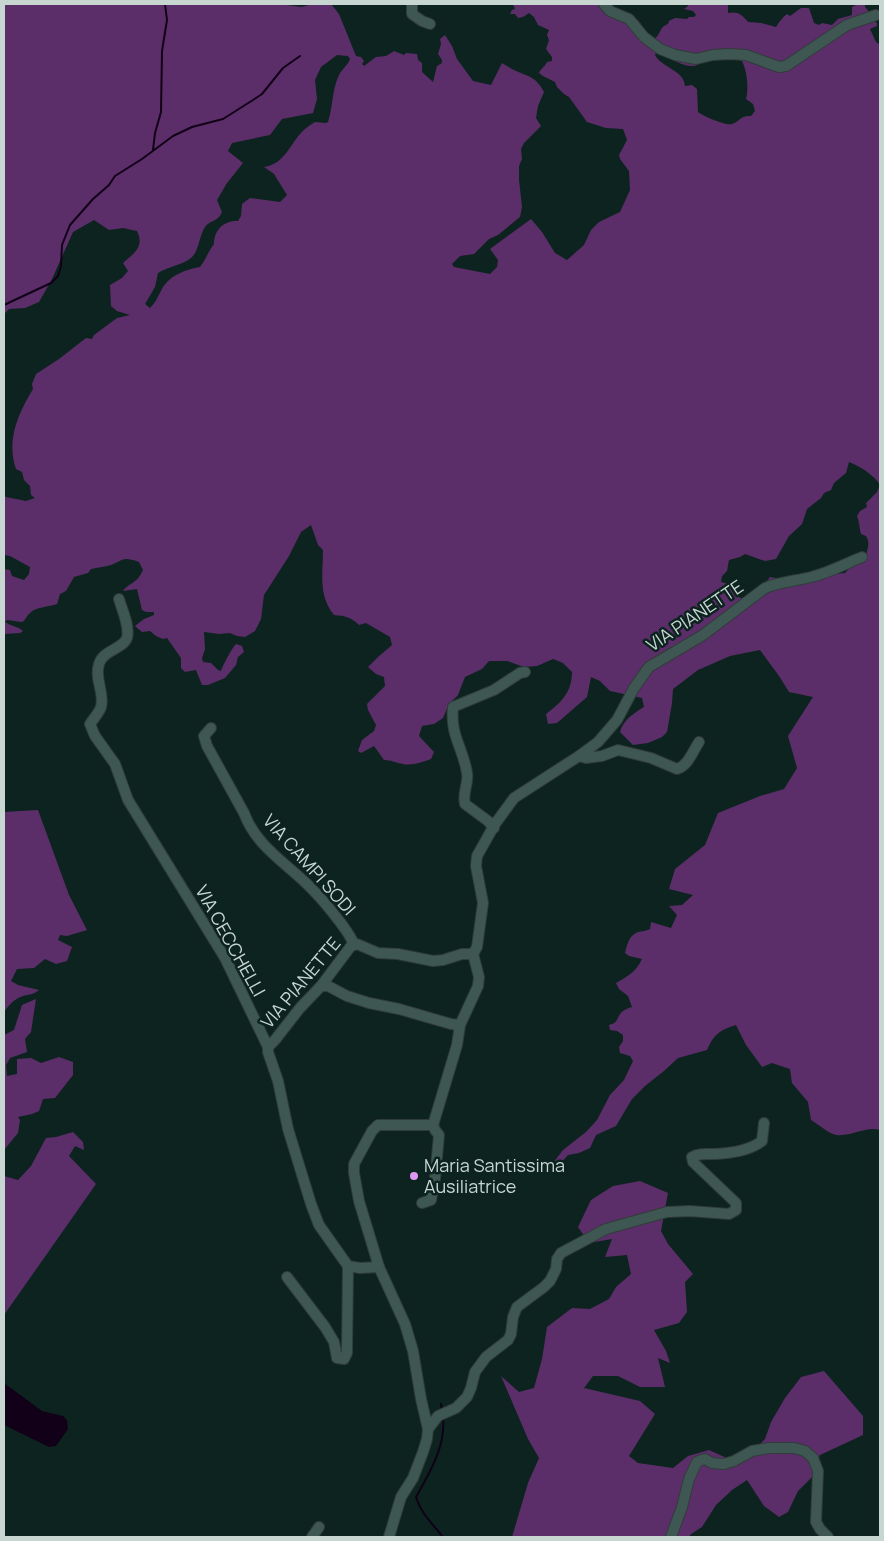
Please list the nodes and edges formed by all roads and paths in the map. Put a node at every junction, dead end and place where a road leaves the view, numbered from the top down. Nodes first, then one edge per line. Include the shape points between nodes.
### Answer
1 (412, 4) edge
2 (604, 4) edge
3 (876, 14) dead end
4 (430, 24) dead end
5 (862, 557) dead end
6 (119, 599) dead end
7 (525, 672) dead end
8 (211, 728) dead end
9 (699, 742) dead end
10 (579, 756) junction
11 (494, 828) junction
12 (354, 945) junction
13 (474, 954) junction
14 (321, 986) junction
15 (460, 1025) junction
16 (268, 1047) junction
17 (764, 1123) dead end
18 (433, 1125) junction
19 (422, 1203) dead end
20 (348, 1266) junction
21 (379, 1267) junction
22 (287, 1277) dead end
23 (428, 1429) junction
24 (319, 1526) dead end
25 (312, 1537) edge
26 (389, 1537) edge
27 (671, 1537) edge
28 (828, 1537) edge

1 - 4 street via 412,14
2 - 3 street via 610,11 629,19 644,37 660,49 675,55 696,60 713,55 746,55 779,67 786,66 847,25
5 - 10 street, VIA PIANETTE via 823,574 765,588 703,635 649,668 612,727
6 - 16 street, VIA CECCHELLI via 127,637 99,663 97,675 102,701 90,724 115,764 128,800 225,958
7 - 11 street via 494,690 453,707 454,734 468,775 463,797 465,804
8 - 12 street, VIA CAMPI SODI via 204,736 207,746 255,836 332,911
9 - 10 street via 685,764 677,769 651,758 618,750 602,756
10 - 11 street, VIA PIANETTE via 514,798
11 - 13 street, VIA PIANETTE via 477,856 483,903
12 - 13 street, VIA PIANETTE via 378,953 433,961
12 - 14 street, VIA PIANETTE
13 - 15 street via 478,986
14 - 15 street via 369,1003
14 - 16 street, VIA PIANETTE
15 - 18 street
16 - 20 street, VIA CECCHELLI via 311,1204 319,1225
17 - 23 street via 762,1142 756,1146 736,1152 692,1157 736,1203 736,1210 729,1214 667,1212 606,1229 561,1253 550,1280 516,1307 508,1340 486,1357 475,1372 467,1397 456,1408 438,1416
18 - 19 street via 439,1135 435,1178 430,1200
18 - 21 street via 378,1124 354,1164 359,1201
20 - 21 street
20 - 22 street via 347,1353 344,1359 337,1358 334,1342 325,1327
21 - 23 street via 405,1324
23 - 26 street via 428,1439 414,1478 401,1497
24 - 25 street
27 - 28 street via 697,1462 705,1460 724,1464 752,1451 785,1447 805,1451 813,1458 818,1471 816,1522

